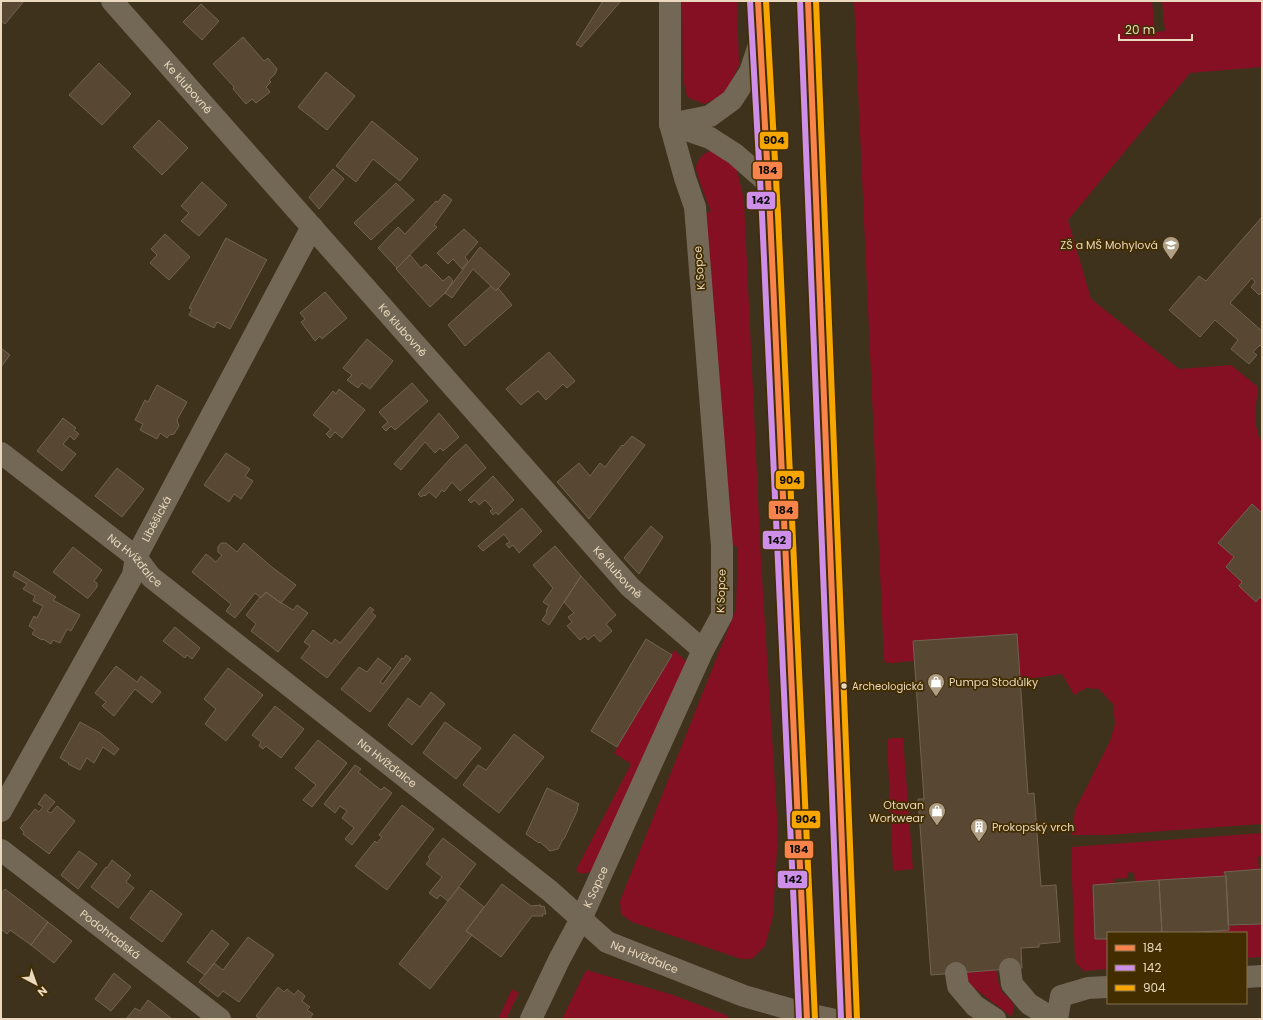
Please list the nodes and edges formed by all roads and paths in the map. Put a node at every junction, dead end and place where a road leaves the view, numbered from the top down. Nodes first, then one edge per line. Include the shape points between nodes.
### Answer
1 (112, 1) edge
2 (670, 1) edge
3 (758, 1) edge
4 (808, 1) edge
5 (760, 40) junction
6 (670, 124) junction
7 (768, 183) junction
8 (312, 227) junction
9 (1, 453) edge
10 (136, 557) junction
11 (703, 650) junction
12 (1, 811) edge
13 (1, 850) edge
14 (580, 919) junction
15 (1010, 969) dead end
16 (956, 973) dead end
17 (1262, 976) edge
18 (1247, 977) edge
19 (1107, 987) edge
20 (807, 1017) edge
21 (220, 1019) edge
22 (531, 1019) edge
23 (831, 1019) edge
24 (849, 1019) edge
25 (995, 1019) edge
26 (1054, 1019) edge
27 (1057, 1019) edge

1 - 8 street, Ke klubovně
2 - 6 street, K Sopce
3 - 5 main road
4 - 24 main road
5 - 6 street via 750,72 732,100 710,116
5 - 7 main road
6 - 7 street via 710,138 735,154
6 - 11 street, K Sopce via 695,207 722,546 722,615
7 - 20 main road
8 - 10 street, Liběšická
8 - 11 street, Ke klubovně via 630,587
9 - 10 street, Na Hvížďalce
10 - 12 street, Liběšická via 133,575
10 - 14 street, Na Hvížďalce via 151,577 550,891
11 - 14 street, K Sopce
13 - 21 street, Podohradská
14 - 20 street, Na Hvížďalce via 607,942 744,996
14 - 22 street, K Sopce
15 - 26 street via 1012,984 1029,1004
16 - 25 street via 958,986 975,1006
17 - 18 street
19 - 27 street via 1088,988 1061,996
20 - 23 street

